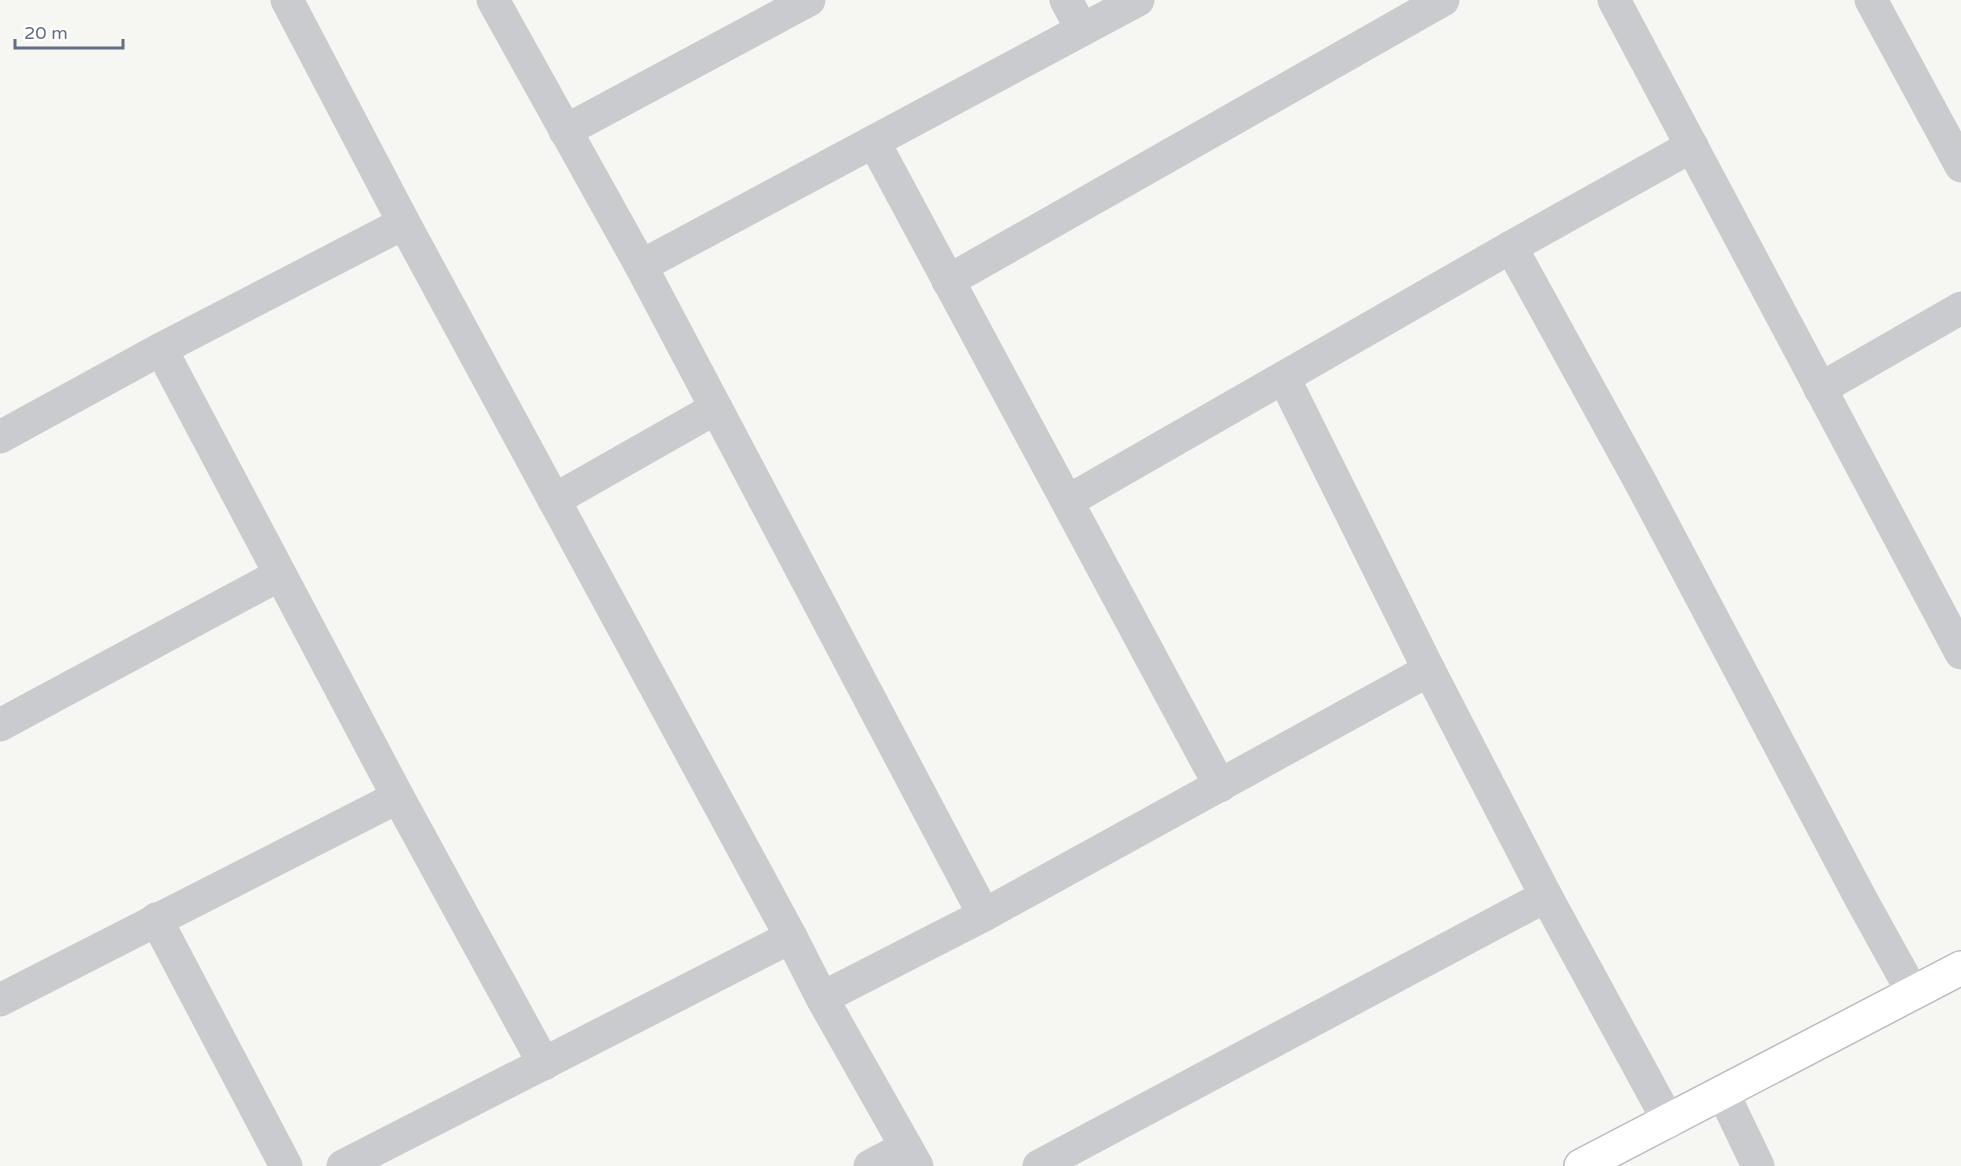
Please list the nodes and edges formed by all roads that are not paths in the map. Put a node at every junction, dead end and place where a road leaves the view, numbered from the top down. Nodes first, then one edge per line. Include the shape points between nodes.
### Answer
1 (287, 0) edge
2 (493, 0) edge
3 (809, 0) edge
4 (1066, 0) edge
5 (1138, 0) edge
6 (1443, 0) edge
7 (1614, 0) edge
8 (1871, 0) edge
9 (1082, 30) junction
10 (565, 131) junction
11 (874, 142) junction
12 (1692, 146) junction
13 (1961, 166) edge
14 (404, 223) junction
15 (1510, 247) junction
16 (641, 266) junction
17 (948, 281) junction
18 (1961, 308) edge
19 (161, 349) junction
20 (1284, 378) junction
21 (1820, 389) junction
22 (716, 408) junction
23 (0, 437) edge
24 (554, 500) junction
25 (1068, 501) junction
26 (279, 575) junction
27 (1948, 601) edge
28 (1961, 653) edge
29 (1429, 670) junction
30 (0, 725) edge
31 (1220, 786) junction
32 (398, 797) junction
33 (1546, 896) junction
34 (984, 915) junction
35 (156, 919) junction
36 (791, 937) junction
37 (1958, 977) edge
38 (1913, 993) junction
39 (822, 998) junction
40 (0, 1000) edge
41 (544, 1064) junction
42 (1723, 1093) junction
43 (1669, 1122) junction
44 (912, 1156) edge
45 (286, 1166) edge
46 (343, 1166) edge
47 (870, 1166) edge
48 (1039, 1166) edge
49 (1581, 1166) edge
50 (1758, 1166) edge

1 - 14 street
2 - 10 street
3 - 10 street
4 - 9 street
5 - 9 street
6 - 17 street
7 - 12 street
8 - 13 street
9 - 11 street
10 - 16 street
11 - 16 street
11 - 17 street
12 - 15 street
12 - 21 street
14 - 19 street
14 - 24 street
15 - 20 street
15 - 38 street via 1642,485
16 - 22 street
17 - 25 street
18 - 21 street
19 - 23 street
19 - 26 street
20 - 25 street
20 - 29 street
21 - 27 street
22 - 24 street
22 - 34 street
24 - 36 street
25 - 31 street
26 - 30 street
26 - 32 street
27 - 28 street
29 - 31 street
29 - 33 street
31 - 34 street
32 - 35 street
32 - 41 street
33 - 43 street
33 - 48 street
34 - 39 street
35 - 40 street
35 - 45 street
36 - 39 street
36 - 41 street
37 - 38 highway
38 - 42 highway
39 - 44 street
41 - 46 street
42 - 43 highway
42 - 50 street
43 - 49 highway
44 - 47 street

